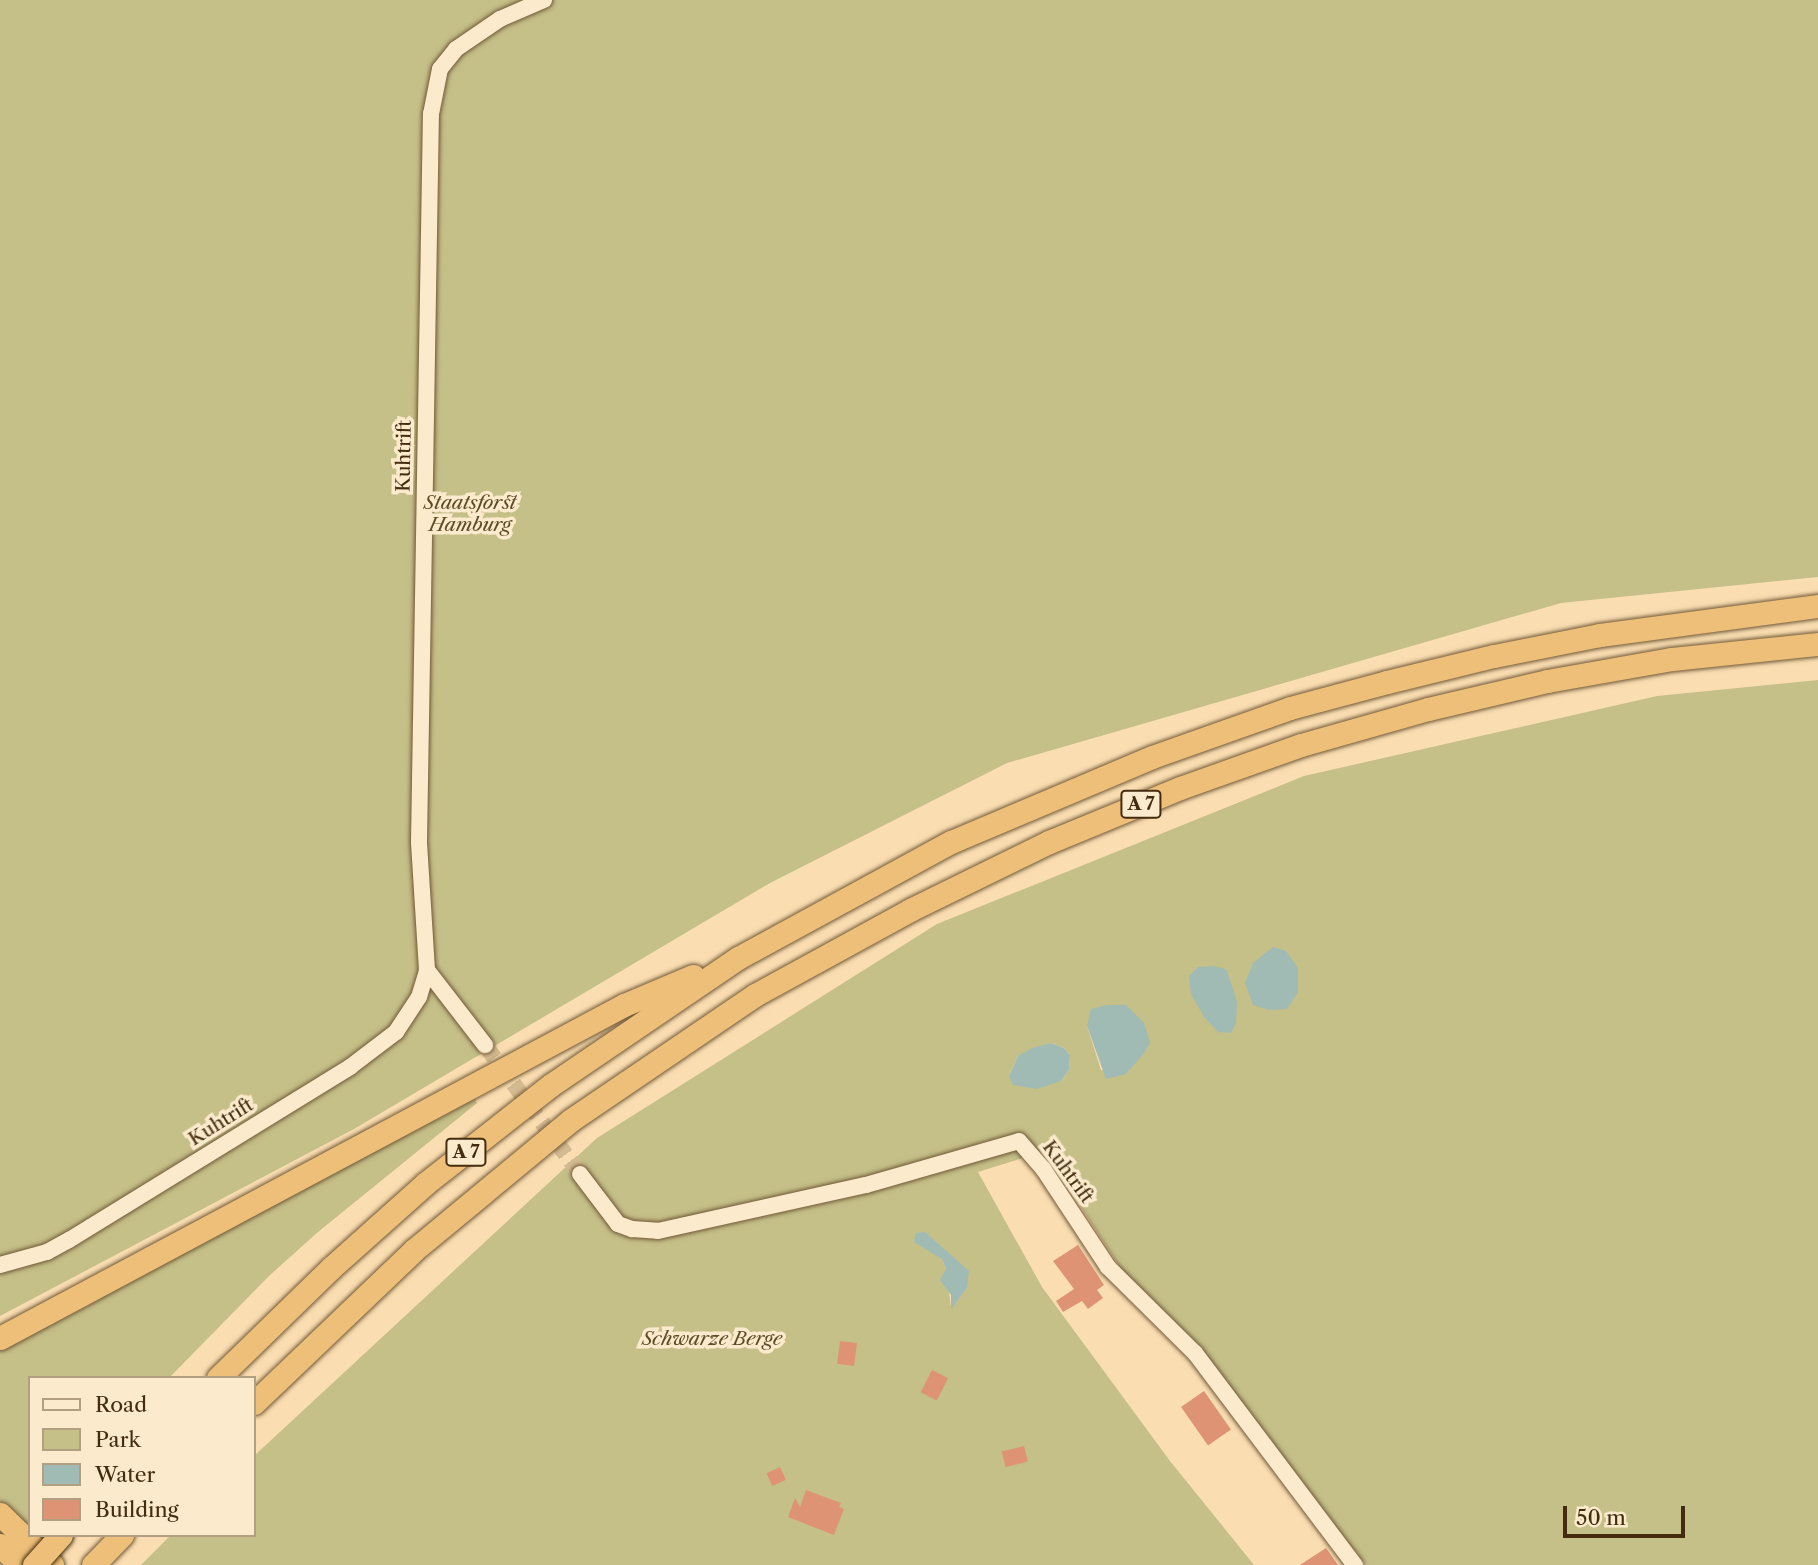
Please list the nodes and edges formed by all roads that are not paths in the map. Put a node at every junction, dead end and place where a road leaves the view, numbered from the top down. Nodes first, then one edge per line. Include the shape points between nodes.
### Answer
1 (544, 0) edge
2 (1818, 606) edge
3 (1818, 644) edge
4 (738, 957) junction
5 (427, 970) junction
6 (485, 1045) tunnel mouth
7 (580, 1174) tunnel mouth
8 (0, 1265) edge
9 (0, 1338) edge
10 (220, 1376) edge
11 (256, 1401) edge
12 (0, 1514) edge
13 (59, 1537) edge
14 (0, 1545) edge
15 (20, 1565) edge
16 (34, 1565) edge
17 (52, 1565) edge
18 (1355, 1565) edge

1 - 5 street, Kuhtrift via 499,19 456,49 440,69 431,114 419,842
2 - 4 highway, A 7 via 1673,623 1494,656 1290,708 1152,757 951,842
3 - 11 highway, A 7 via 1672,659 1547,681 1428,709 1180,788 1049,842 910,910 755,995 571,1120 414,1250
4 - 9 highway via 624,1005
4 - 10 highway, A 7 via 551,1085 426,1183
5 - 6 street
5 - 8 street, Kuhtrift via 409,1016 378,1048 88,1229 47,1252
7 - 18 street, Kuhtrift via 618,1223 658,1231 866,1185 1019,1141 1044,1170 1108,1267 1195,1353
12 - 17 highway
13 - 16 highway, bridge
14 - 15 highway

